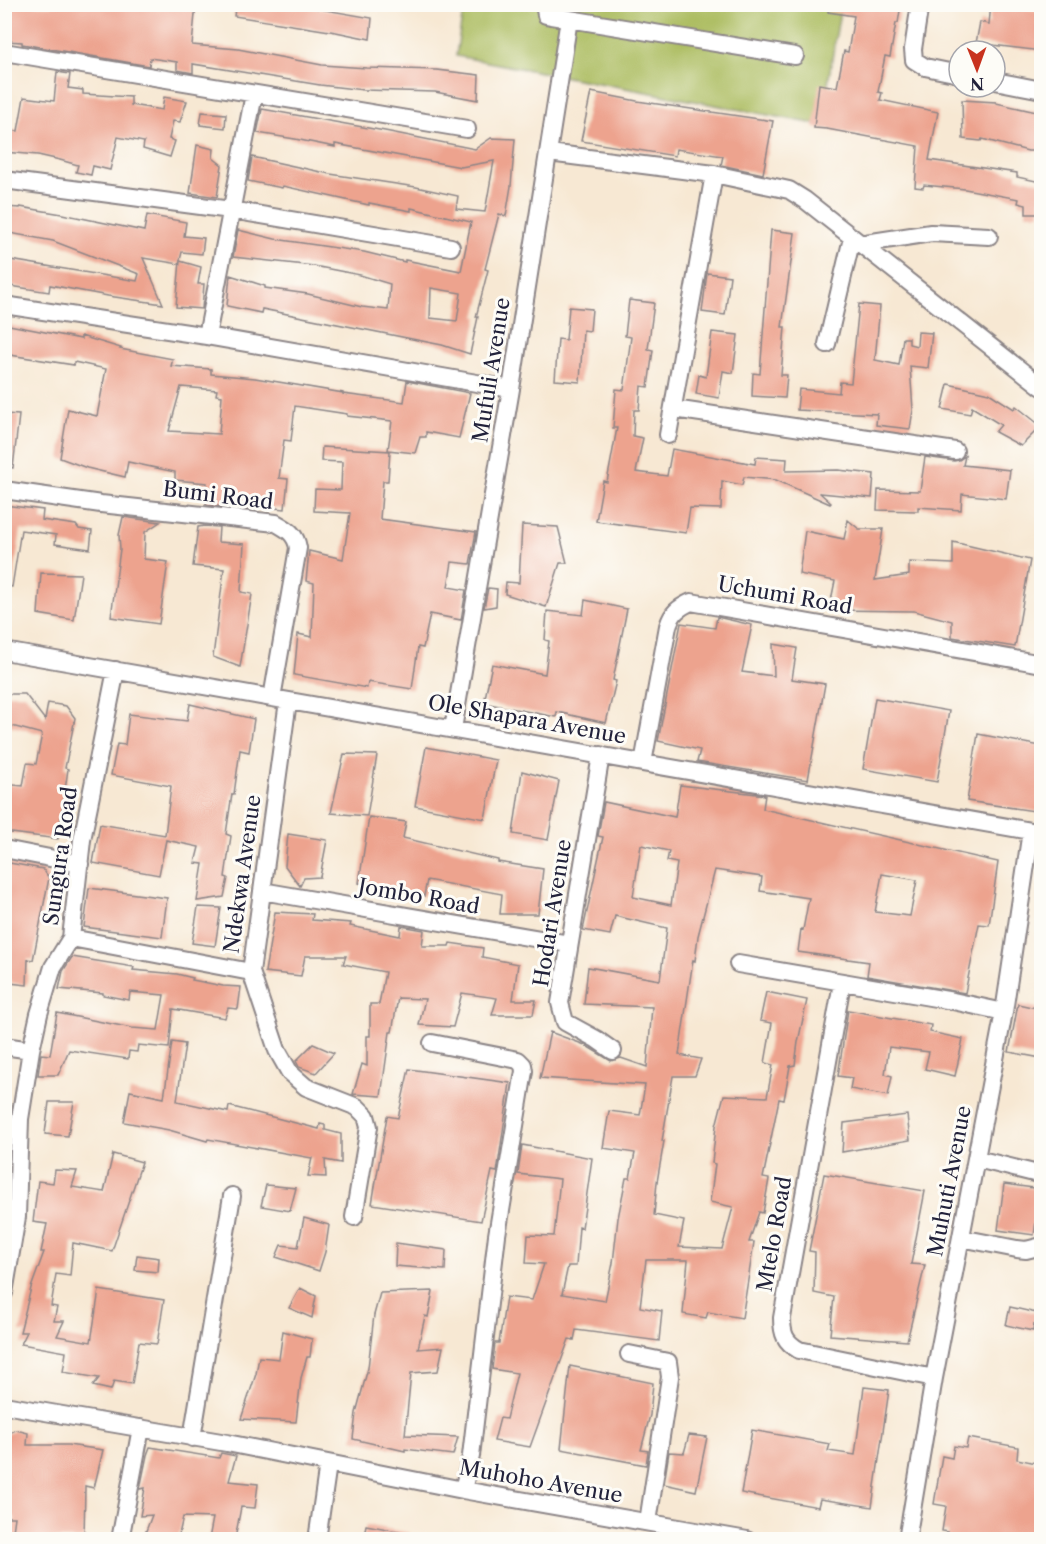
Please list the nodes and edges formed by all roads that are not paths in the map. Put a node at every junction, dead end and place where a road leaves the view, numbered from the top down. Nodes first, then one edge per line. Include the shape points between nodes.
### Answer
1 (544, 4) edge
2 (920, 4) edge
3 (569, 19) junction
4 (4, 52) edge
5 (795, 56) dead end
6 (947, 72) edge
7 (1007, 83) edge
8 (1041, 90) edge
9 (254, 94) junction
10 (467, 129) dead end
11 (549, 153) junction
12 (714, 174) junction
13 (4, 180) edge
14 (231, 210) junction
15 (989, 236) dead end
16 (856, 241) junction
17 (451, 247) dead end
18 (4, 305) edge
19 (207, 336) junction
20 (827, 344) dead end
21 (1041, 387) edge
22 (511, 389) junction
23 (674, 409) junction
24 (668, 435) dead end
25 (955, 452) dead end
26 (4, 490) edge
27 (4, 651) edge
28 (1041, 664) edge
29 (116, 670) junction
30 (280, 699) junction
31 (453, 729) junction
32 (601, 755) junction
33 (643, 763) junction
34 (1036, 832) edge
35 (4, 849) edge
36 (80, 864) junction
37 (262, 891) junction
38 (71, 938) junction
39 (569, 944) junction
40 (738, 964) dead end
41 (251, 972) junction
42 (842, 983) junction
43 (1004, 1011) junction
44 (432, 1043) dead end
45 (4, 1046) edge
46 (31, 1050) junction
47 (613, 1051) dead end
48 (977, 1159) junction
49 (1041, 1175) edge
50 (232, 1196) dead end
51 (11, 1216) edge
52 (354, 1217) dead end
53 (961, 1238) junction
54 (1041, 1246) edge
55 (4, 1293) edge
56 (629, 1354) dead end
57 (934, 1378) junction
58 (4, 1404) edge
59 (141, 1428) junction
60 (192, 1438) junction
61 (328, 1464) junction
62 (463, 1490) junction
63 (648, 1522) junction
64 (120, 1539) edge
65 (317, 1539) edge
66 (747, 1539) edge
67 (907, 1539) edge

1 - 3 street via 546,15
2 - 6 street via 914,60
3 - 5 street
3 - 11 street, Mufuli Avenue
4 - 9 street
7 - 8 street
9 - 10 street
9 - 14 street
11 - 12 street
11 - 22 street, Mufuli Avenue
12 - 16 street via 789,190
12 - 23 street
13 - 14 street
14 - 17 street
14 - 19 street
15 - 16 street via 931,234
16 - 20 street
16 - 21 street
18 - 19 street
19 - 22 street
22 - 31 street, Mufuli Avenue
23 - 24 street
23 - 25 street
26 - 30 street, Bumi Road via 276,523 288,529 298,548
27 - 29 street, Ole Shapara Avenue
28 - 33 street, Uchumi Road via 691,602 672,615 668,627
29 - 30 street, Ole Shapara Avenue
29 - 36 street, Sungura Road
30 - 31 street, Ole Shapara Avenue
30 - 37 street, Ndekwa Avenue
31 - 32 street, Ole Shapara Avenue
32 - 33 street, Ole Shapara Avenue
32 - 39 street, Hodari Avenue
33 - 34 street, Ole Shapara Avenue
34 - 43 street, Muhuti Avenue
35 - 36 street
36 - 38 street, Sungura Road
37 - 39 street, Jombo Road
37 - 41 street, Ndekwa Avenue
38 - 41 street
38 - 46 street, Sungura Road via 53,967
39 - 47 street, Hodari Avenue via 561,1013 565,1022
40 - 42 street
41 - 52 street, Ndekwa Avenue via 290,1073 306,1087 357,1107 366,1116 369,1127
42 - 43 street
42 - 57 street, Mtelo Road via 782,1330 784,1337 799,1350
43 - 48 street, Muhuti Avenue
44 - 62 street via 518,1060 524,1065 499,1219 471,1456
45 - 46 street
46 - 51 street, Sungura Road
48 - 49 street
48 - 53 street, Muhuti Avenue
50 - 60 street
51 - 55 street, Sungura Road
53 - 54 street via 1026,1250
53 - 57 street, Muhuti Avenue
56 - 63 street via 668,1362 670,1377
57 - 67 street, Muhuti Avenue
58 - 59 street, Muhoho Avenue
59 - 60 street, Muhoho Avenue
59 - 64 street
60 - 61 street, Muhoho Avenue
61 - 62 street, Muhoho Avenue
61 - 65 street
62 - 63 street, Muhoho Avenue
63 - 66 street, Muhoho Avenue

